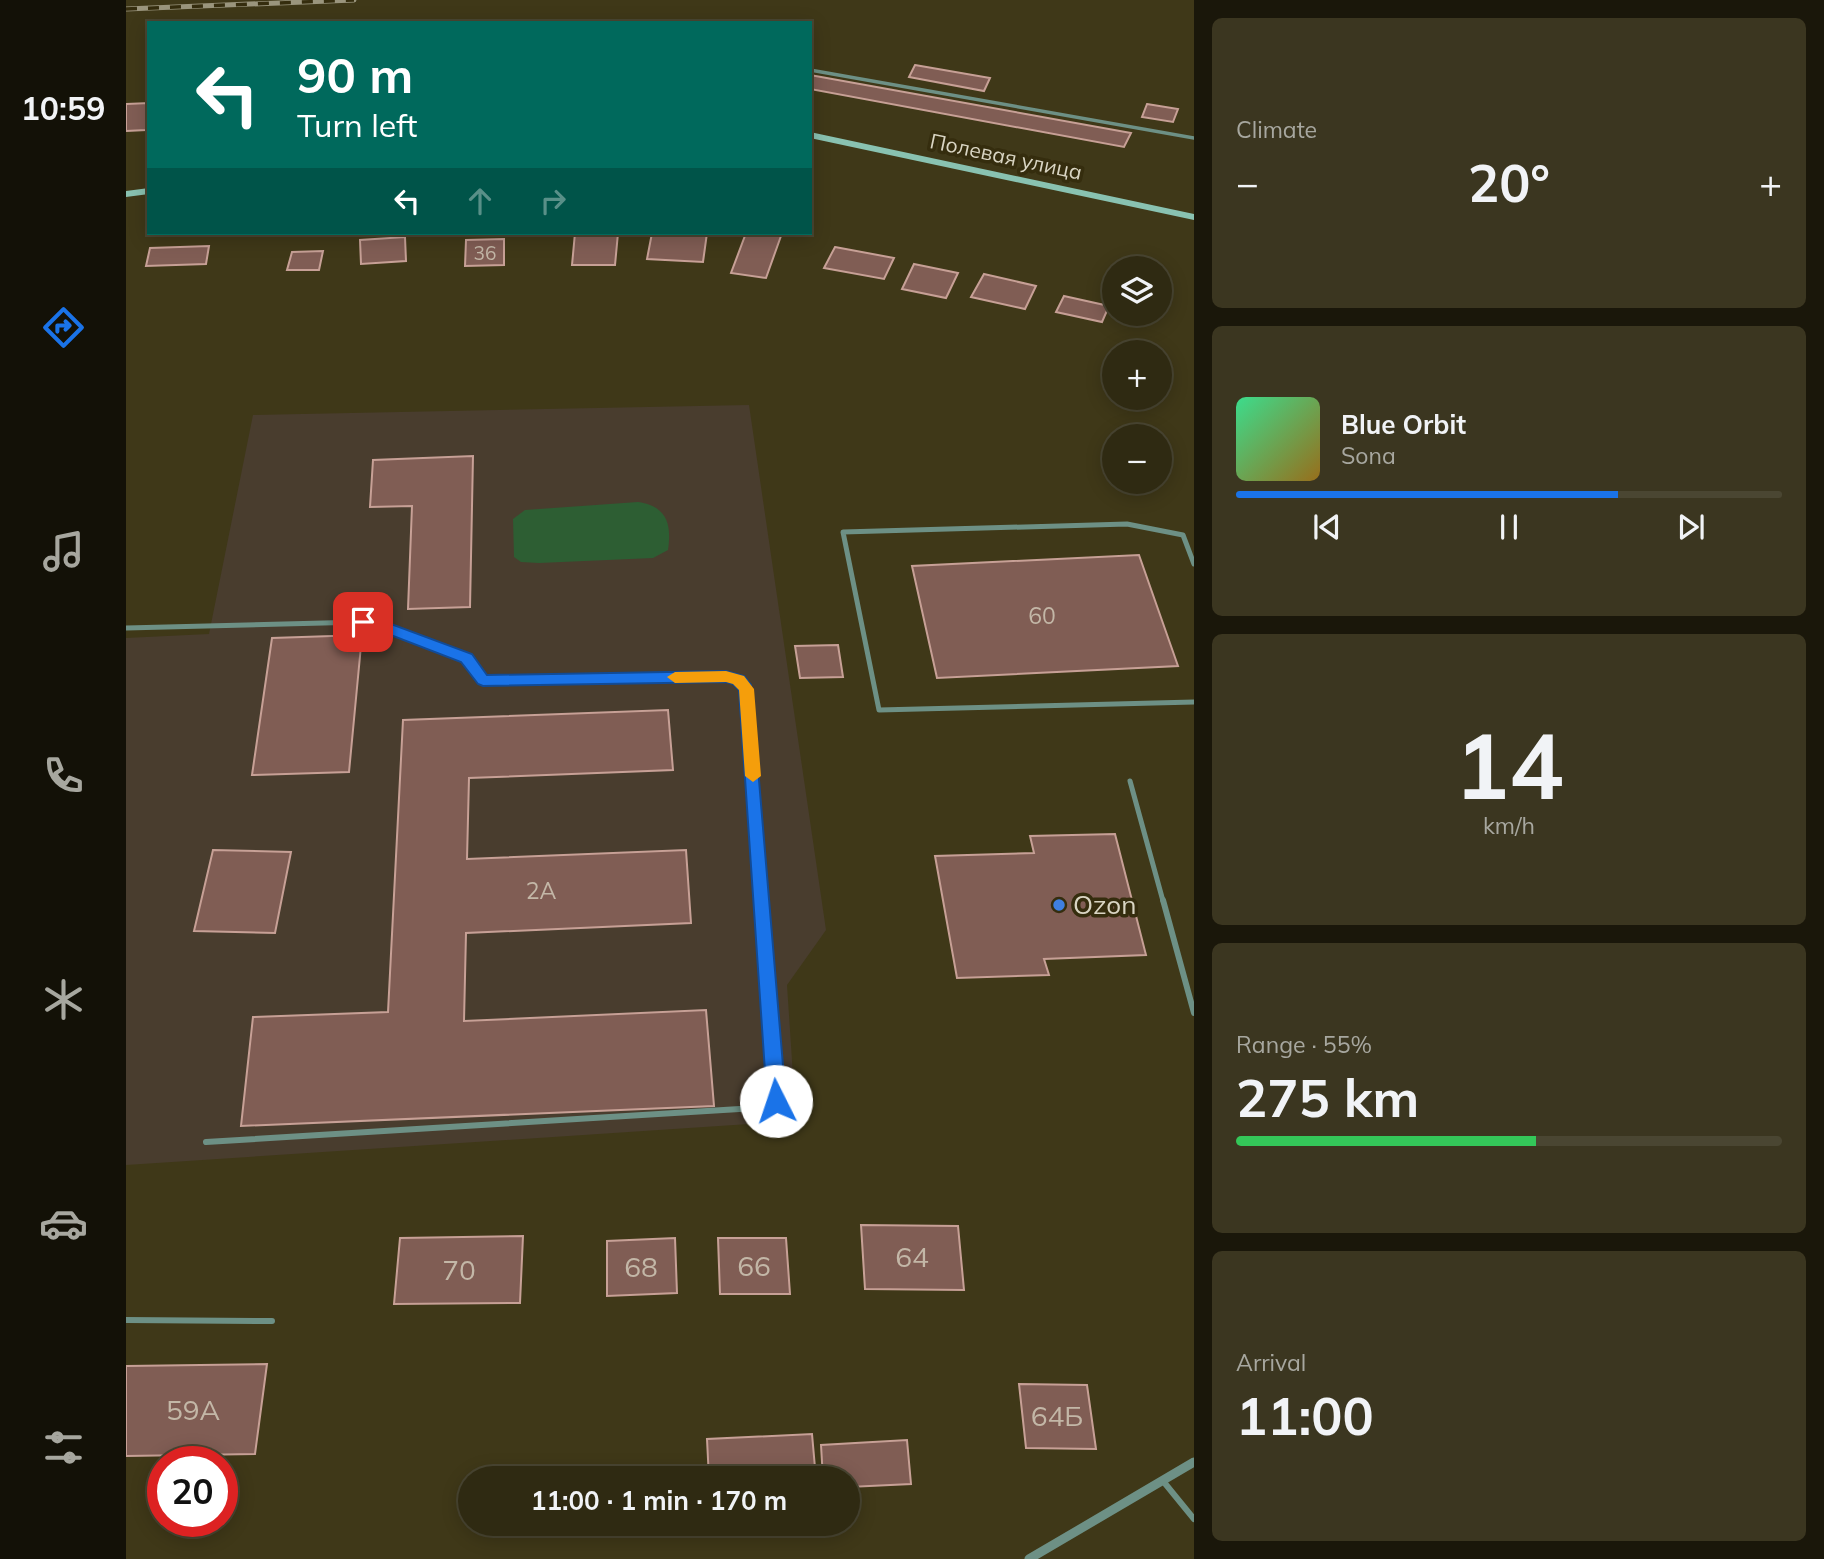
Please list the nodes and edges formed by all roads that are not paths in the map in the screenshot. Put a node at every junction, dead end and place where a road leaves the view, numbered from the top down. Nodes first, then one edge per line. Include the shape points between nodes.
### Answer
1 (812, 70) edge
2 (812, 135) edge
3 (1194, 138) edge
4 (147, 191) edge
5 (126, 194) edge
6 (1194, 217) edge
7 (1194, 564) edge
8 (126, 628) edge
9 (1194, 702) edge
10 (1130, 782) dead end
11 (1194, 1013) edge
12 (206, 1142) dead end
13 (126, 1320) edge
14 (272, 1321) dead end
15 (1194, 1462) edge
16 (1161, 1479) junction
17 (1194, 1519) edge
18 (1029, 1559) edge

1 - 3 lane
2 - 6 street, Полевая улица
4 - 5 street
7 - 9 lane via 1183,535 1127,524 843,533 879,710
8 - 12 lane via 363,622 467,658 483,680 726,677 738,680 746,689 776,1101 771,1107
10 - 11 lane
13 - 14 lane
15 - 16 street
16 - 17 lane
16 - 18 street

